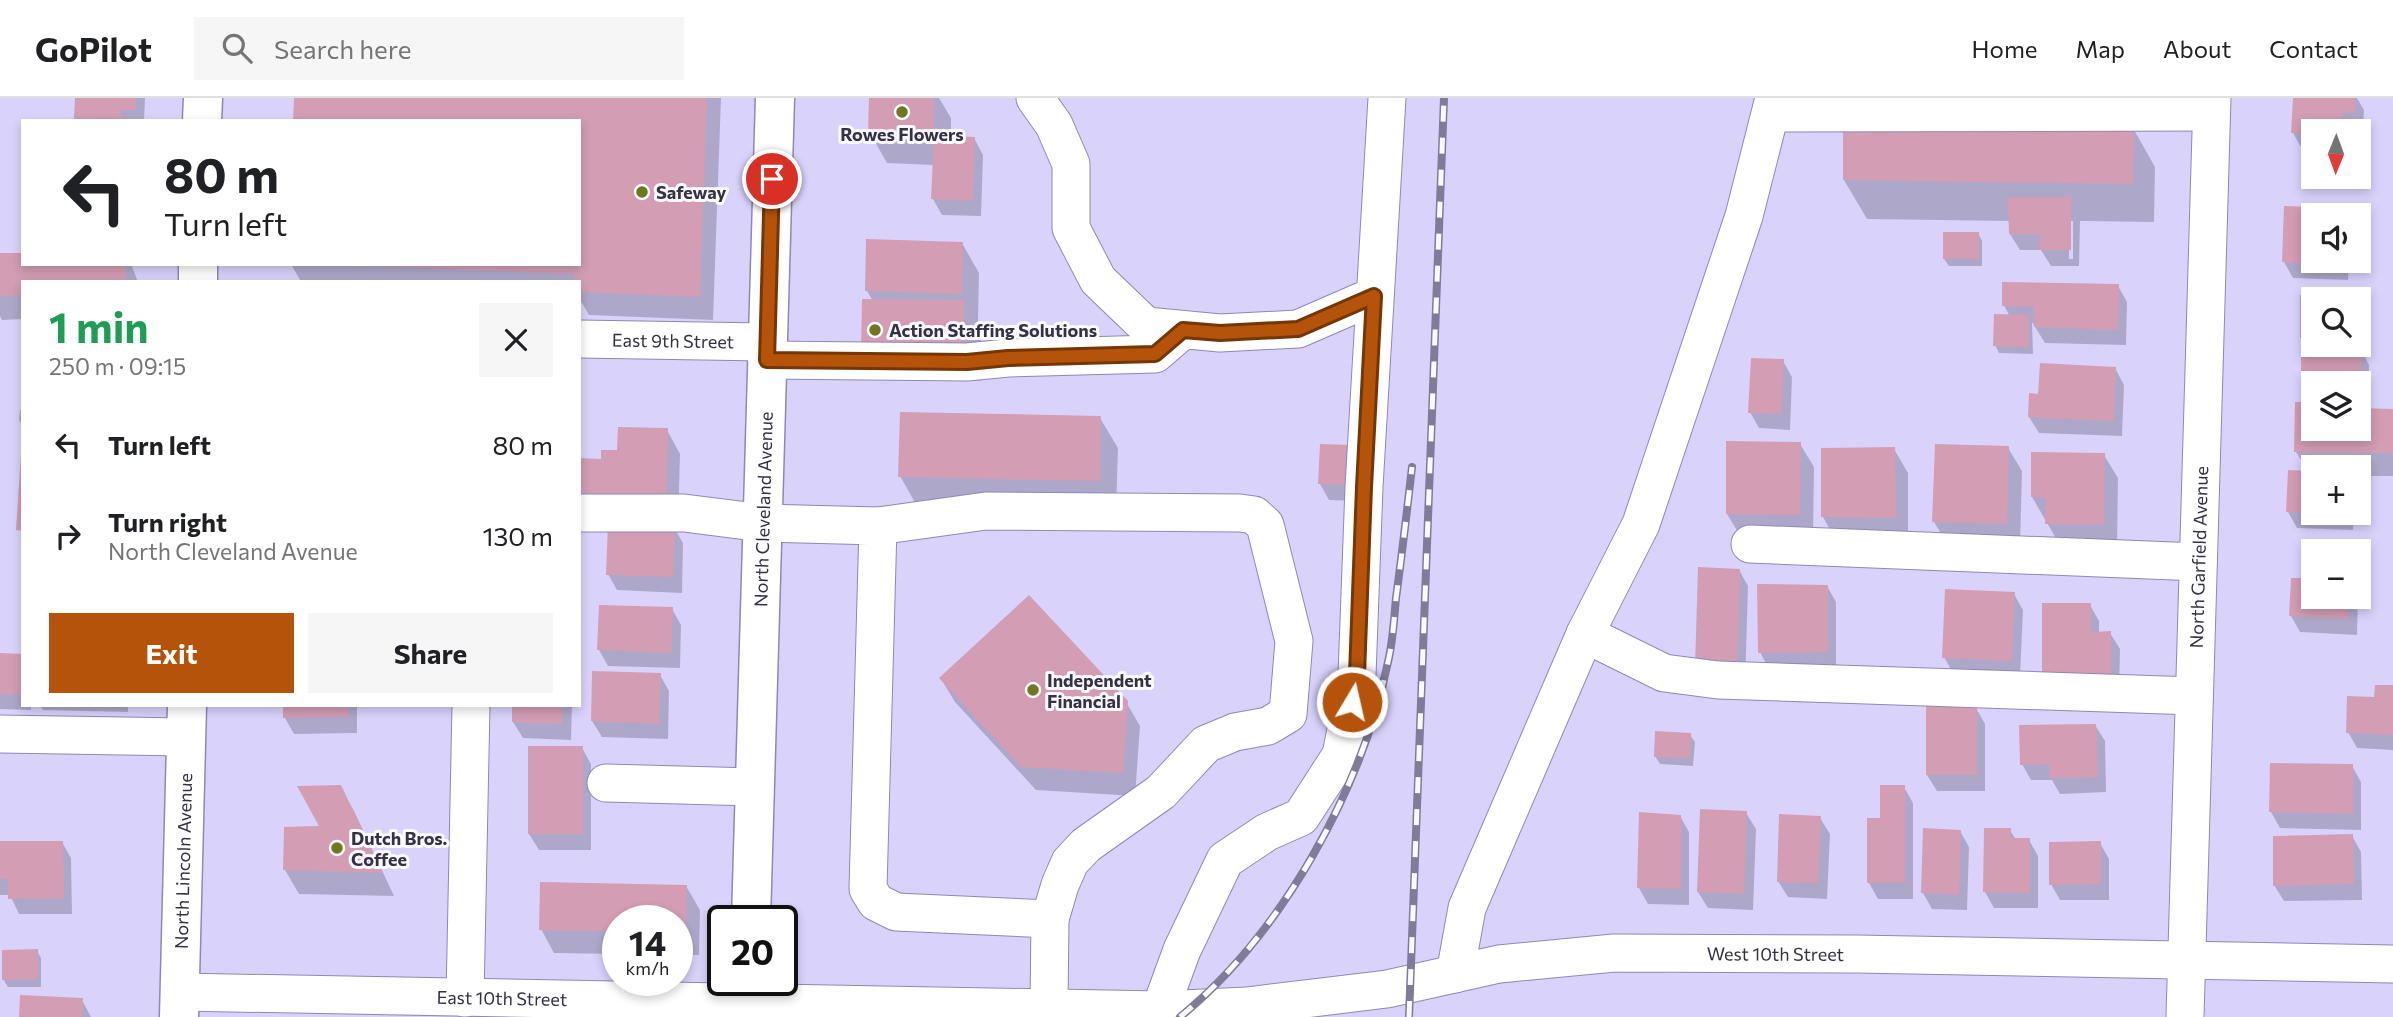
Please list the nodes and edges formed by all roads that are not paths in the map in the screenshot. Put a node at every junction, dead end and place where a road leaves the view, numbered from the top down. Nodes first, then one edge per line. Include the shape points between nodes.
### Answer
1 (203, 98) edge
2 (775, 98) edge
3 (1035, 98) edge
4 (1387, 98) edge
5 (1772, 105) edge
6 (2212, 105) edge
7 (202, 119) edge
8 (1374, 296) junction
9 (1183, 330) junction
10 (581, 340) edge
11 (767, 351) junction
12 (581, 513) edge
13 (762, 523) junction
14 (878, 526) junction
15 (1750, 544) dead end
16 (2198, 562) junction
17 (1585, 634) junction
18 (2194, 696) junction
19 (471, 707) edge
20 (187, 721) edge
21 (0, 734) edge
22 (606, 783) dead end
23 (754, 788) junction
24 (751, 905) edge
25 (1050, 919) junction
26 (2186, 961) junction
27 (2393, 964) edge
28 (1455, 974) junction
29 (465, 998) junction
30 (750, 1000) edge
31 (179, 1005) edge
32 (1049, 1008) junction
33 (1160, 1010) junction
34 (1241, 1013) edge
35 (2185, 1017) edge

1 - 7 highway
2 - 11 highway, North Cleveland Avenue
3 - 9 street via 1054,125 1071,164 1071,228 1098,280 1146,326
4 - 8 street
5 - 6 street
5 - 17 street via 1744,216 1641,524
6 - 16 street, North Garfield Avenue
8 - 9 street via 1298,329
8 - 33 street via 1357,675 1341,755 1301,817 1267,832 1226,860 1182,950
9 - 11 street, East 9th Street via 1155,354 967,362
10 - 11 street, East 9th Street
11 - 13 highway, North Cleveland Avenue
12 - 13 street via 684,513
13 - 14 street
13 - 23 highway, North Cleveland Avenue
14 - 25 street via 868,890 876,902 896,912
14 - 25 street via 986,511 1050,510 1240,513 1254,515 1265,525 1294,641 1289,714 1268,726 1206,744 1161,792 1086,845 1070,862
15 - 16 street
16 - 18 street, North Garfield Avenue
17 - 18 street via 1664,673 1718,680
17 - 28 street via 1467,908
18 - 26 street, North Garfield Avenue
19 - 29 street
20 - 21 street
20 - 31 highway, North Lincoln Avenue
22 - 23 street
23 - 24 highway, North Cleveland Avenue
25 - 32 street
26 - 27 street, West 10th Street
26 - 28 street, West 10th Street via 1614,953 1499,964
26 - 35 street, North Garfield Avenue
28 - 34 street, West 10th Street
29 - 30 street, East 10th Street
29 - 31 street, East 10th Street
30 - 32 street, East 10th Street
32 - 33 street, East 10th Street
33 - 34 street, West 10th Street

